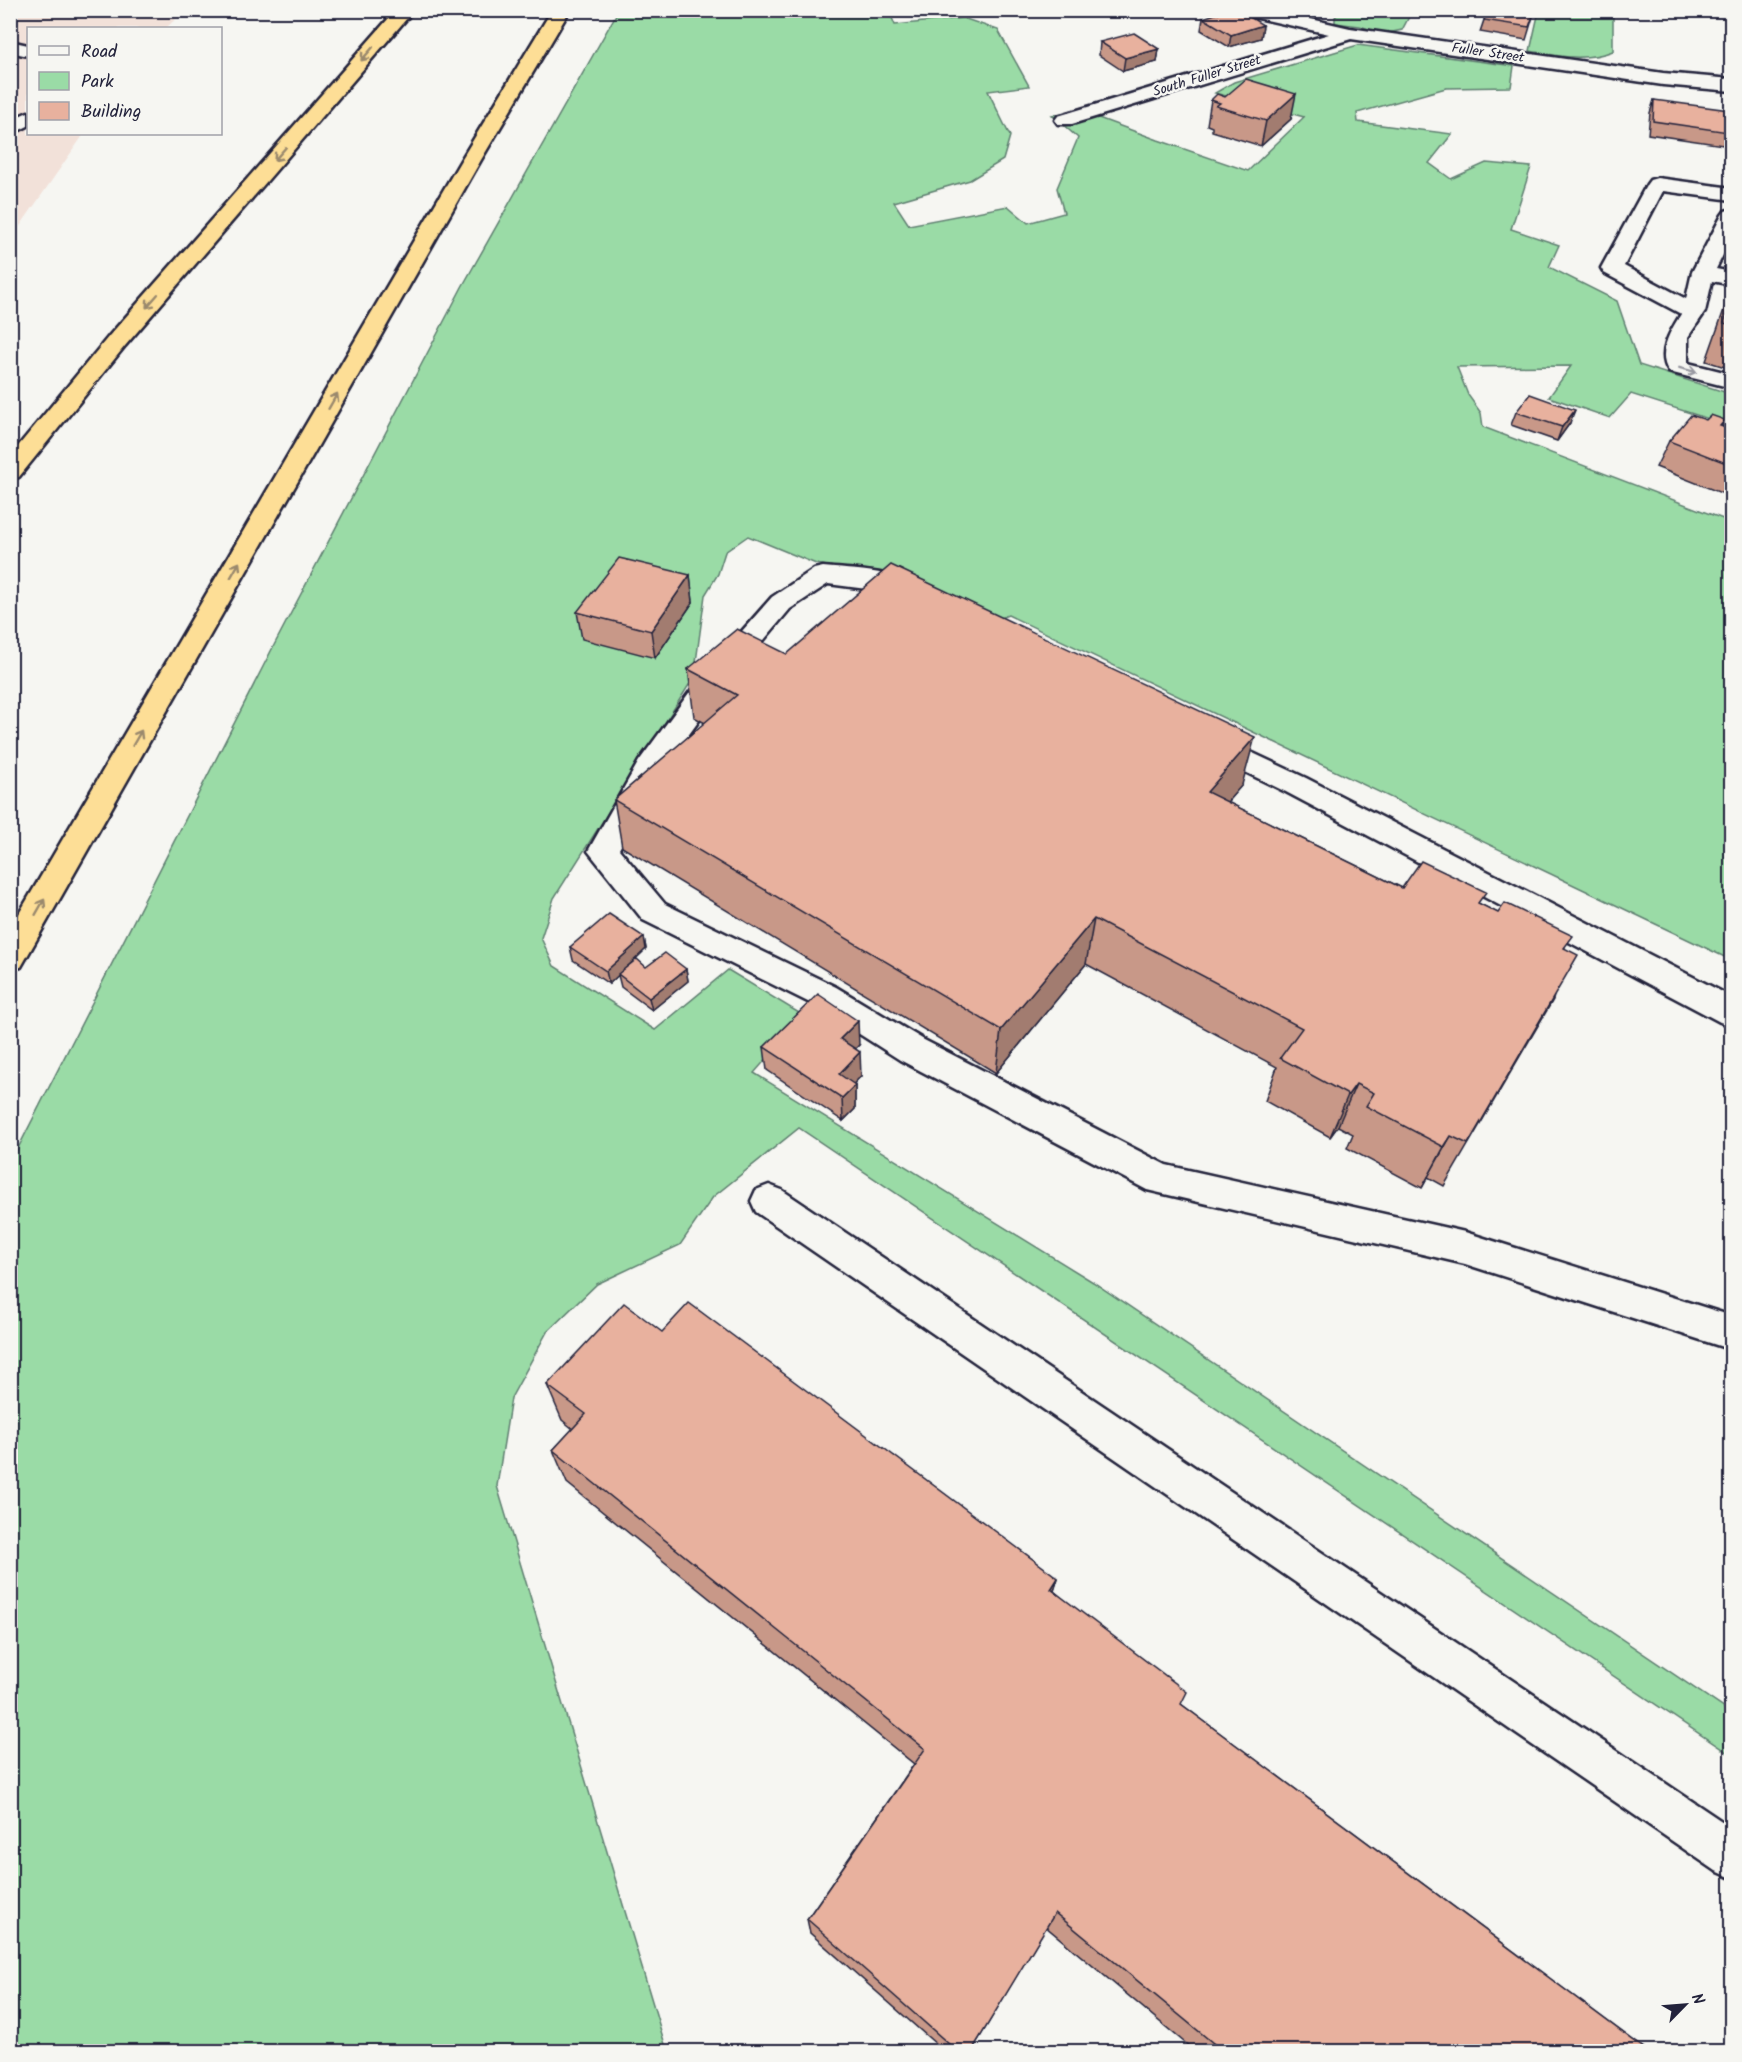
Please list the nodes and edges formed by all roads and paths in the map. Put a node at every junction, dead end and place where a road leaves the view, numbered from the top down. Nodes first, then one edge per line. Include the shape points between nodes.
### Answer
1 (406, 10) edge
2 (561, 10) edge
3 (1246, 10) edge
4 (1350, 33) junction
5 (10, 46) edge
6 (27, 51) edge
7 (1731, 85) edge
8 (27, 119) edge
9 (1065, 120) dead end
10 (10, 129) edge
11 (1731, 194) edge
12 (1731, 215) edge
13 (1703, 272) junction
14 (1731, 279) edge
15 (1694, 312) junction
16 (117, 341) junction
17 (1731, 381) edge
18 (10, 442) edge
19 (10, 472) edge
20 (931, 604) edge
21 (1188, 732) edge
22 (10, 958) edge
23 (1731, 1013) edge
24 (769, 1201) dead end
25 (1731, 1333) edge
26 (1731, 1855) edge

1 -> 16 highway
22 -> 2 highway
3 - 4 street, Fuller Street
4 - 7 street, Fuller Street via 1663,79
4 - 9 street, South Fuller Street
5 - 6 street
8 - 10 street
11 - 15 street via 1657,184 1612,268
12 - 13 street
13 - 14 street
13 - 15 street
15 -> 17 street via 1677,337 1677,367
16 - 18 highway
16 - 19 highway
20 - 25 street via 888,583 823,575 781,603 707,689 649,768 603,852 654,912 825,996 912,1050 1159,1179 1465,1248
21 - 23 street
24 - 26 street

